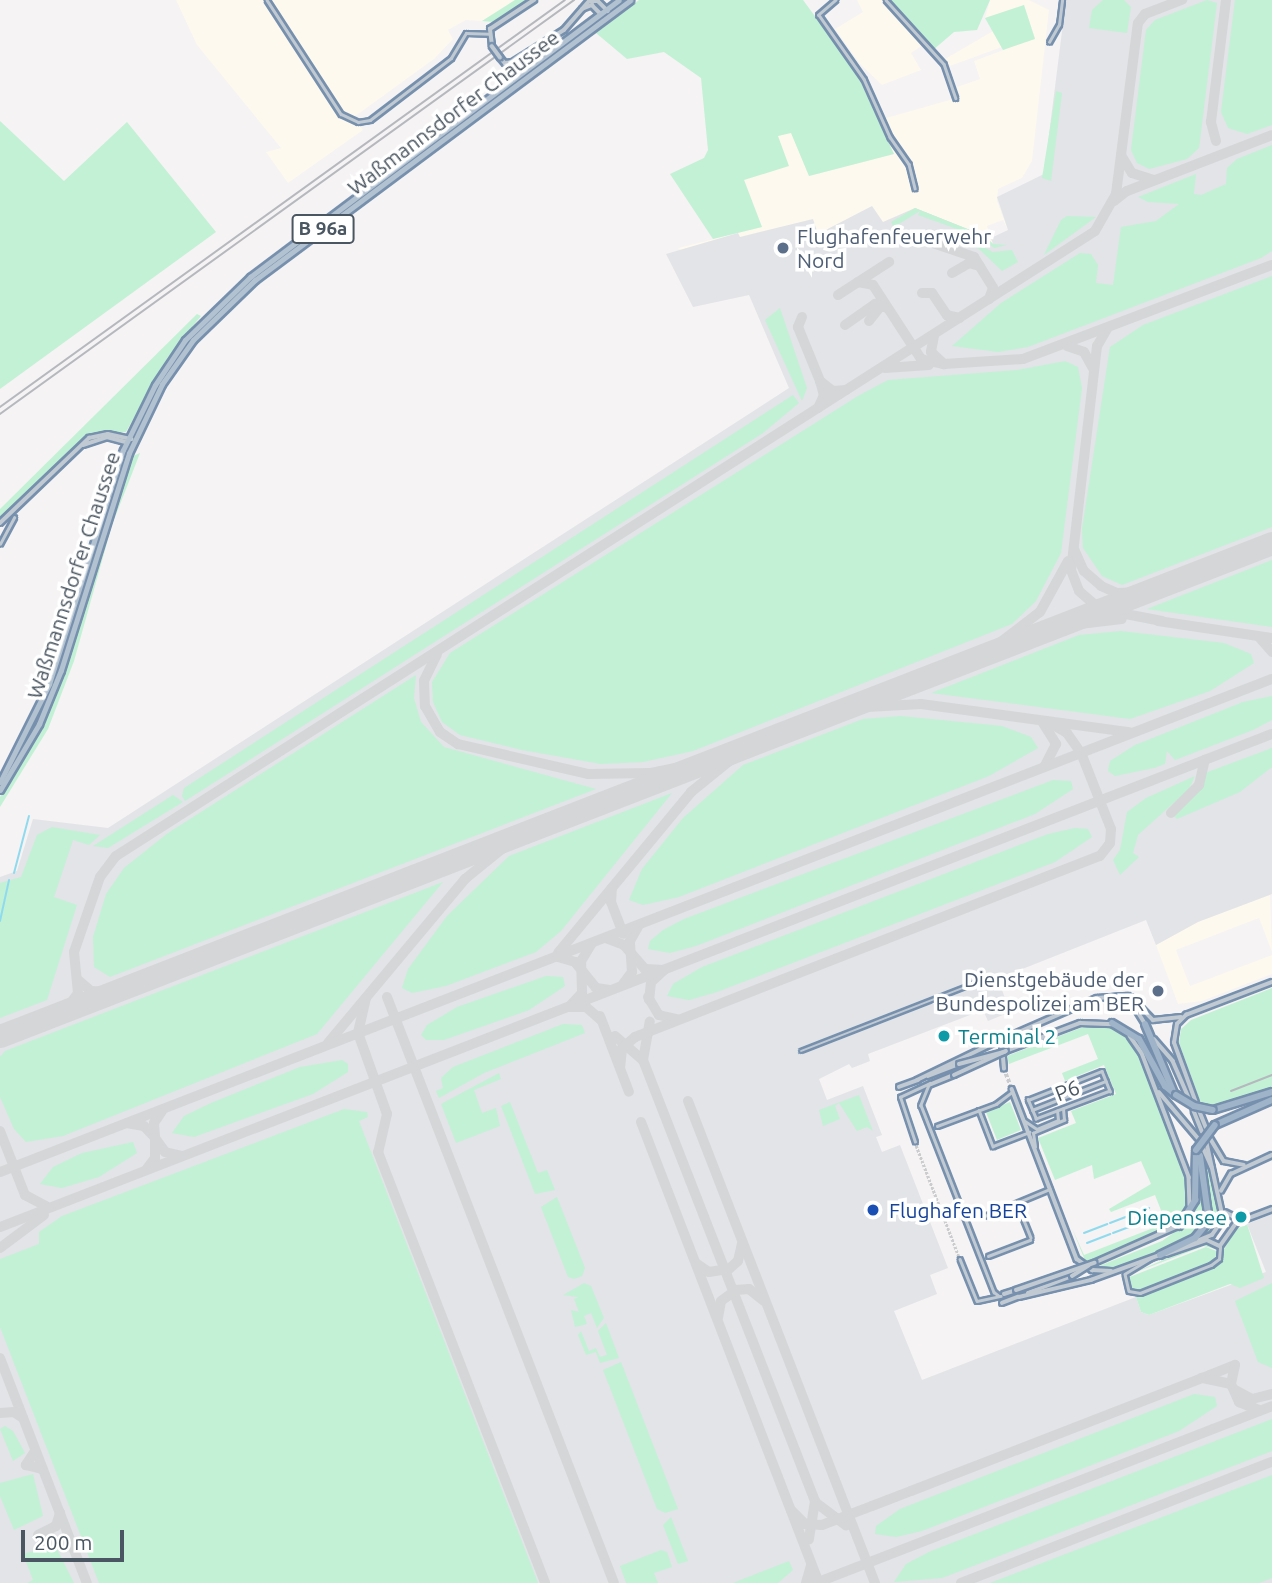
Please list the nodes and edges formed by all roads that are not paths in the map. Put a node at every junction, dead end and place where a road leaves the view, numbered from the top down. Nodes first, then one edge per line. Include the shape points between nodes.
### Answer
1 (267, 0) edge
2 (534, 0) edge
3 (618, 0) edge
4 (629, 0) edge
5 (836, 0) edge
6 (886, 0) edge
7 (1062, 0) edge
8 (580, 10) junction
9 (609, 11) junction
10 (603, 16) junction
11 (489, 34) junction
12 (1049, 43) dead end
13 (957, 98) dead end
14 (915, 188) dead end
15 (131, 442) junction
16 (14, 518) dead end
17 (0, 523) edge
18 (0, 544) edge
19 (0, 782) edge
20 (0, 790) edge
21 (978, 982) dead end
22 (1272, 982) edge
23 (1128, 996) junction
24 (1186, 1015) junction
25 (1112, 1023) junction
26 (1145, 1024) junction
27 (1015, 1033) junction
28 (801, 1051) dead end
29 (1006, 1051) junction
30 (1004, 1069) tunnel mouth
31 (917, 1080) junction
32 (1106, 1081) junction
33 (1153, 1082) junction
34 (931, 1084) junction
35 (899, 1087) dead end
36 (1012, 1089) joint
37 (1272, 1092) edge
38 (1176, 1096) junction
39 (1009, 1098) junction
40 (1190, 1100) dead end
41 (1272, 1100) edge
42 (1196, 1103) dead end
43 (1018, 1104) junction
44 (979, 1109) junction
45 (1063, 1109) junction
46 (1032, 1110) junction
47 (1058, 1111) junction
48 (1197, 1112) dead end
49 (1024, 1120) junction
50 (937, 1126) dead end
51 (1029, 1132) junction
52 (1204, 1135) junction
53 (915, 1142) tunnel mouth
54 (1035, 1149) junction
55 (1200, 1151) junction
56 (1272, 1155) edge
57 (1250, 1164) junction
58 (1218, 1186) junction
59 (1050, 1189) junction
60 (1220, 1193) junction
61 (1017, 1203) junction
62 (1272, 1209) edge
63 (1224, 1210) junction
64 (985, 1216) dead end
65 (1241, 1220) junction
66 (1179, 1226) junction
67 (1220, 1246) junction
68 (1160, 1255) junction
69 (988, 1256) dead end
70 (1152, 1258) junction
71 (960, 1259) tunnel mouth
72 (1094, 1263) junction
73 (1002, 1295) junction
74 (1018, 1297) junction
75 (1002, 1303) dead end

1 - 11 street via 341,114 358,122 370,120 451,58 466,33
2 - 11 street via 497,23
3 - 9 main road, Waßmannsdorfer Chaussee / B 96a
4 - 9 main road, Waßmannsdorfer Chaussee / B 96a
5 - 14 street via 819,15 864,79 890,137 909,164
6 - 13 street via 944,64
7 - 12 street via 1059,25
8 - 9 street via 594,0
8 - 10 street via 592,5
8 - 11 street, bridge via 564,30 513,62 505,63
9 - 10 main road, Waßmannsdorfer Chaussee / B 96a
10 - 15 main road, Waßmannsdorfer Chaussee / B 96a via 223,299 170,361
15 - 17 street via 99,435 76,450
15 - 19 main road, Waßmannsdorfer Chaussee / B 96a via 54,672 31,727
15 - 20 main road, Waßmannsdorfer Chaussee / B 96a via 61,670 39,724
16 - 18 street
21 - 28 street
22 - 24 street
23 - 24 street via 1158,1022
23 - 26 street
23 - 27 street via 1097,998
24 - 42 street via 1173,1039
25 - 29 street via 1086,1022
25 - 33 street via 1136,1043
25 - 38 highway via 1144,1044 1165,1086
26 - 38 highway
26 - 40 street via 1173,1061
27 - 30 street via 1002,1048
27 - 31 street
29 - 31 street, bridge
29 - 34 street, bridge
31 - 35 street
32 - 45 street, P6 via 1110,1091
32 - 46 street, P6
32 - 46 street, P6 via 1102,1071 1061,1087 1028,1100
33 - 52 street via 1166,1104
33 - 66 street via 1191,1185 1189,1207
34 - 53 street via 900,1097
34 - 73 street via 921,1105 987,1276
36 - 39 street
36 - 43 street
37 - 38 highway, bridge via 1213,1110 1194,1107
39 - 43 street
39 - 44 street
41 - 52 highway, bridge via 1215,1125
43 - 49 street
44 - 50 street
44 - 51 street via 993,1146
45 - 47 street, P6
45 - 54 street via 1064,1120 1033,1133
46 - 47 street, P6 via 1036,1119
47 - 49 street via 1057,1121 1037,1129
48 - 52 street
49 - 51 street
51 - 54 street
52 - 55 highway, bridge
52 - 57 street via 1224,1161
52 - 58 street
54 - 59 street
55 - 58 street
55 - 66 highway via 1195,1200
55 - 68 highway via 1209,1221 1195,1238
56 - 57 street
57 - 60 street via 1228,1176
58 - 60 street
59 - 61 street
59 - 70 street via 1084,1265 1107,1272
60 - 63 street
61 - 64 street
61 - 69 street via 1030,1238
62 - 65 street
63 - 65 street
63 - 68 street via 1222,1224 1212,1235
65 - 67 street
66 - 72 street
67 - 68 street via 1207,1240
67 - 70 street via 1220,1256 1211,1265 1140,1293 1129,1291 1125,1274
68 - 70 street
70 - 74 street via 1091,1280
71 - 73 street via 977,1301
72 - 73 street, bridge
72 - 74 street, bridge
74 - 75 street

